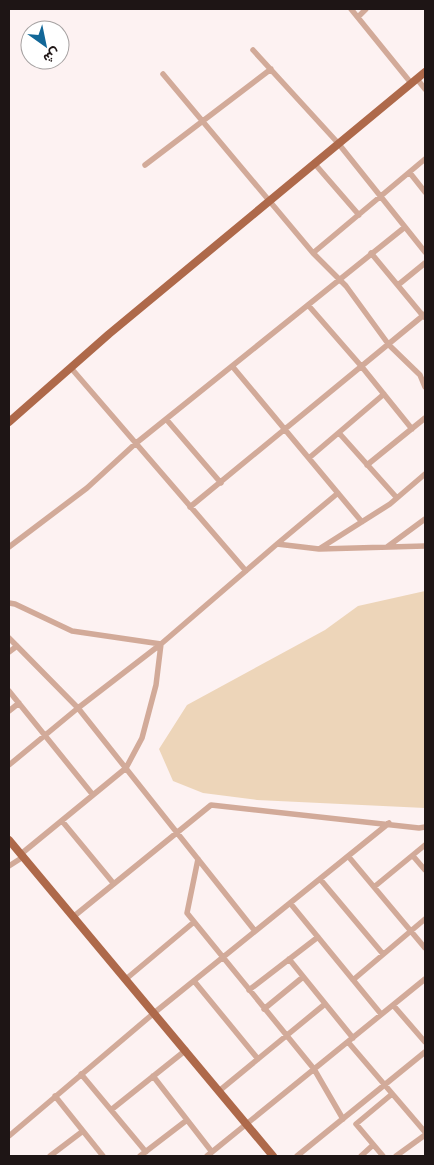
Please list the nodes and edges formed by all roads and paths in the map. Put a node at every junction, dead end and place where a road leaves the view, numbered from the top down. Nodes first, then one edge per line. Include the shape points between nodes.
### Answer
1 (351, 9) edge
2 (366, 9) edge
3 (358, 17) junction
4 (253, 50) dead end
5 (271, 69) junction
6 (425, 72) edge
7 (163, 74) dead end
8 (414, 81) junction
9 (425, 89) edge
10 (202, 121) junction
11 (338, 143) junction
12 (425, 159) edge
13 (314, 163) junction
14 (145, 165) dead end
15 (410, 173) junction
16 (425, 192) edge
17 (381, 197) junction
18 (269, 200) junction
19 (359, 215) junction
20 (405, 227) junction
21 (425, 252) edge
22 (313, 253) junction
23 (371, 253) junction
24 (425, 263) edge
25 (339, 279) junction
26 (398, 285) junction
27 (308, 305) junction
28 (424, 316) edge
29 (389, 345) junction
30 (232, 366) junction
31 (362, 367) junction
32 (71, 368) junction
33 (425, 387) edge
34 (384, 394) junction
35 (425, 418) edge
36 (166, 419) junction
37 (9, 422) edge
38 (412, 429) junction
39 (286, 430) junction
40 (338, 433) junction
41 (135, 444) junction
42 (309, 458) junction
43 (367, 465) junction
44 (425, 474) edge
45 (221, 483) junction
46 (338, 493) junction
47 (397, 498) junction
48 (190, 507) junction
49 (425, 519) edge
50 (362, 522) junction
51 (277, 544) junction
52 (425, 546) edge
53 (9, 547) edge
54 (387, 547) junction
55 (319, 549) junction
56 (246, 571) junction
57 (9, 603) edge
58 (9, 638) edge
59 (161, 644) junction
60 (17, 646) junction
61 (9, 652) edge
62 (9, 691) edge
63 (18, 703) junction
64 (78, 708) junction
65 (9, 711) edge
66 (45, 735) junction
67 (9, 765) edge
68 (126, 768) junction
69 (93, 795) junction
70 (62, 821) junction
71 (389, 823) junction
72 (425, 827) edge
73 (177, 832) junction
74 (9, 840) edge
75 (425, 845) edge
76 (22, 855) junction
77 (348, 856) junction
78 (413, 856) junction
79 (198, 859) junction
80 (9, 866) edge
81 (425, 870) edge
82 (320, 879) junction
83 (114, 884) junction
84 (374, 888) junction
85 (290, 903) junction
86 (73, 916) junction
87 (425, 919) edge
88 (194, 922) junction
89 (256, 931) junction
90 (411, 931) junction
91 (318, 937) junction
92 (425, 948) edge
93 (383, 954) junction
94 (222, 958) junction
95 (289, 959) junction
96 (303, 977) junction
97 (126, 979) junction
98 (425, 979) edge
99 (353, 980) junction
100 (194, 981) junction
101 (249, 990) junction
102 (325, 1004) junction
103 (393, 1005) junction
104 (264, 1009) junction
105 (154, 1013) junction
106 (382, 1014) junction
107 (286, 1036) junction
108 (350, 1040) junction
109 (425, 1042) edge
110 (186, 1050) junction
111 (425, 1052) edge
112 (258, 1059) junction
113 (314, 1069) junction
114 (81, 1074) junction
115 (153, 1076) junction
116 (385, 1085) junction
117 (219, 1091) junction
118 (392, 1094) junction
119 (55, 1096) junction
120 (112, 1110) junction
121 (343, 1119) junction
122 (187, 1120) junction
123 (246, 1124) junction
124 (83, 1131) junction
125 (425, 1134) edge
126 (9, 1136) edge
127 (373, 1145) junction
128 (146, 1152) junction
129 (212, 1152) junction
130 (55, 1155) edge
131 (103, 1156) edge
132 (140, 1156) edge
133 (206, 1156) edge
134 (273, 1156) edge
135 (297, 1156) edge
136 (361, 1156) edge
137 (383, 1156) edge
138 (396, 1156) edge

1 - 3 street
2 - 3 street
3 - 8 street
4 - 5 street
5 - 10 street
5 - 11 street
6 - 8 main road
7 - 10 street
8 - 9 street
8 - 11 main road
10 - 14 street
10 - 18 street
11 - 13 main road
11 - 17 street
12 - 15 street
13 - 18 main road
13 - 19 street
15 - 16 street
15 - 17 street
17 - 19 street
17 - 20 street
18 - 22 street
18 - 32 main road
19 - 22 street
20 - 21 street
20 - 23 street
22 - 25 street
23 - 25 street
23 - 26 street
24 - 26 street
25 - 27 street
25 - 29 street
26 - 28 street
27 - 30 street
27 - 31 street
28 - 29 street
29 - 31 street
29 - 33 street via 420,375
30 - 36 street
30 - 39 street
31 - 34 street
31 - 39 street
32 - 37 main road
32 - 41 street
34 - 38 street
34 - 40 street
35 - 38 street
36 - 41 street
36 - 45 street
38 - 43 street
39 - 42 street
39 - 45 street
40 - 42 street
40 - 43 street
41 - 48 street
41 - 53 street via 87,488
42 - 46 street
43 - 47 street
44 - 47 street
45 - 48 street
46 - 50 street
46 - 51 street
47 - 50 street
48 - 56 street
49 - 54 street
50 - 55 street
51 - 55 street
51 - 56 street
52 - 54 street
54 - 55 street
56 - 59 street
57 - 59 street via 72,631
58 - 60 street
59 - 64 street
59 - 68 street via 156,685 142,738
60 - 61 street
60 - 64 street
62 - 63 street
63 - 65 street
63 - 66 street
64 - 66 street
64 - 68 street
66 - 67 street
66 - 69 street
68 - 69 street
68 - 73 street
69 - 70 street
70 - 76 street
70 - 83 street
71 - 72 street
71 - 73 street via 211,804
71 - 77 street
73 - 79 street
73 - 83 street
74 - 76 main road
75 - 78 street
76 - 80 street
76 - 86 main road
77 - 82 street
77 - 84 street
78 - 81 street
78 - 84 street
79 - 88 street via 187,913
79 - 89 street
82 - 85 street
82 - 93 street
83 - 86 street
84 - 90 street
85 - 89 street
85 - 91 street
86 - 97 main road
87 - 90 street
88 - 94 street
88 - 97 street
89 - 94 street
90 - 92 street
90 - 93 street
91 - 95 street
91 - 99 street
93 - 99 street
94 - 100 street
94 - 101 street
95 - 96 street
95 - 101 street
96 - 102 street
96 - 104 street
97 - 105 main road
98 - 103 street
99 - 106 street
100 - 105 street
100 - 112 street
101 - 104 street
102 - 107 street
102 - 108 street
103 - 106 street
103 - 109 street
104 - 107 street
105 - 110 main road
105 - 114 street
106 - 108 street
107 - 112 street
107 - 113 street
108 - 113 street
108 - 116 street
110 - 115 street
110 - 117 main road
111 - 116 street
112 - 117 street
113 - 121 street
113 - 123 street
114 - 119 street
114 - 120 street
115 - 120 street
115 - 122 street
116 - 118 street
116 - 121 street
117 - 123 main road
118 - 125 street
118 - 127 street via 356,1124
119 - 124 street
119 - 126 street
120 - 128 street
121 - 135 street
122 - 128 street
122 - 129 street
123 - 129 street
123 - 134 main road
124 - 130 street
124 - 131 street
125 - 138 street
127 - 136 street
127 - 137 street
128 - 132 street
129 - 133 street

